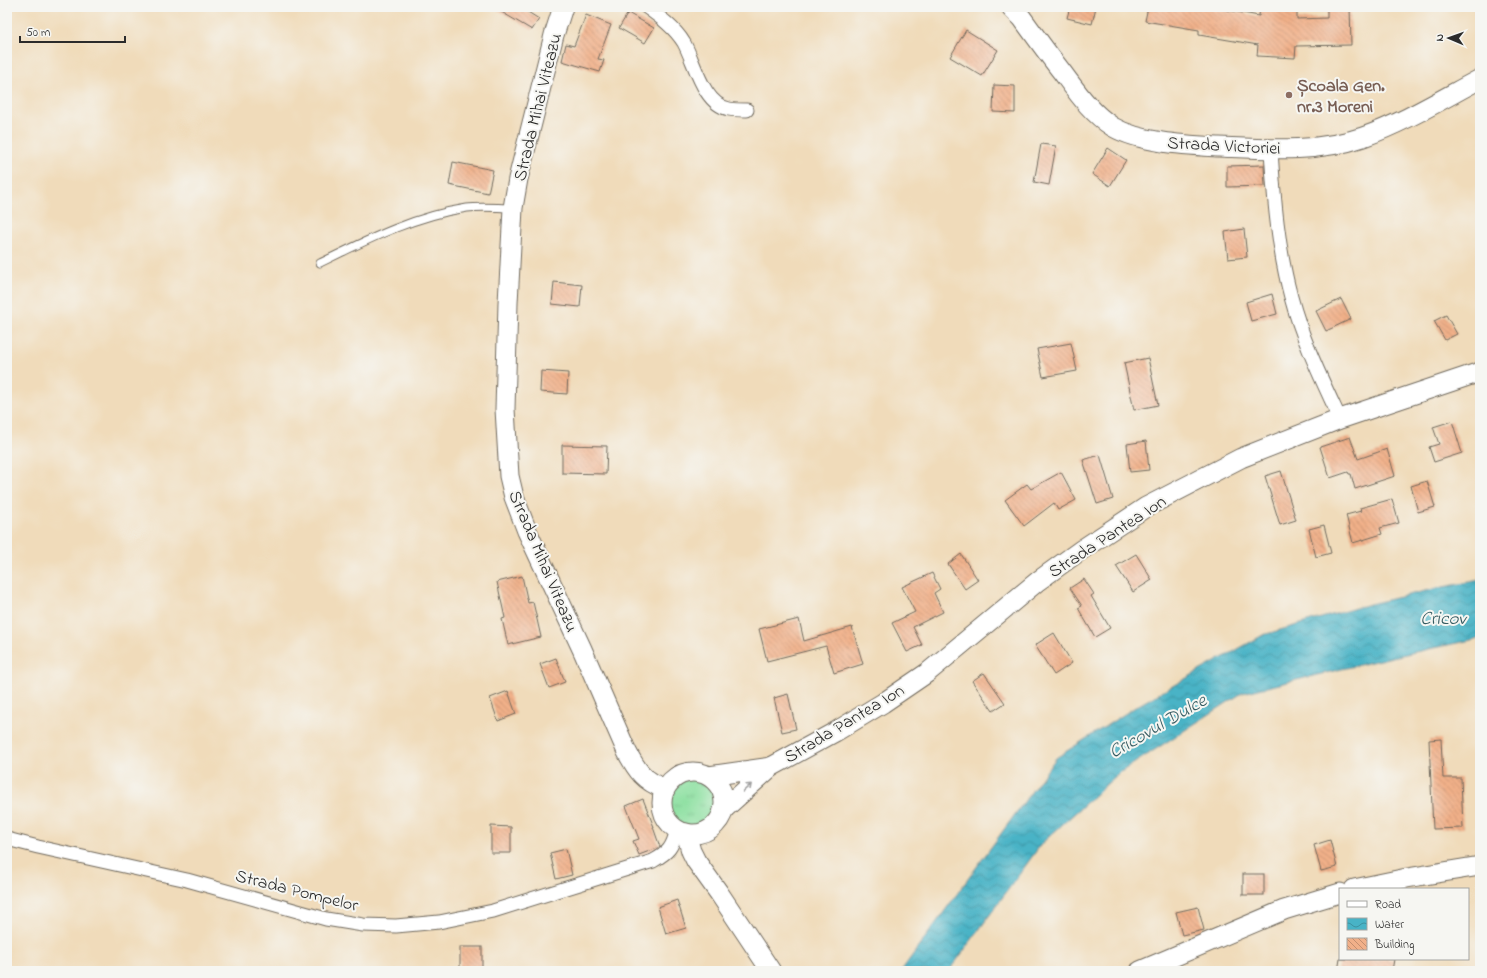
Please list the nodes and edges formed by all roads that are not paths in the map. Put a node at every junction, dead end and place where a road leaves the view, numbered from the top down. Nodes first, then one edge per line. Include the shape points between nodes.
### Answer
1 (563, 7) edge
2 (646, 7) edge
3 (1011, 7) edge
4 (1480, 79) edge
5 (747, 110) dead end
6 (1271, 150) junction
7 (513, 208) junction
8 (320, 263) dead end
9 (1480, 372) edge
10 (1340, 419) junction
11 (771, 767) junction
12 (709, 776) junction
13 (665, 789) junction
14 (723, 810) junction
15 (682, 832) junction
16 (7, 839) edge
17 (1480, 866) edge
18 (1359, 888) edge
19 (1339, 893) edge
20 (771, 971) edge
21 (1140, 971) edge

1 - 7 street, Strada Mihai Viteazu via 518,179
2 - 5 street via 665,20 683,42 713,101 728,109
3 - 6 street, Strada Victoriei via 1094,112 1114,127 1150,140
4 - 6 street, Strada Victoriei via 1391,126 1364,137 1340,144
6 - 10 street via 1282,260 1291,298 1305,340
7 - 8 lane via 469,208 420,219 382,232
7 - 13 street, Strada Mihai Viteazu via 505,409 509,476 514,497 634,766 644,777
9 - 10 street, Strada Pantea Ion
10 - 11 street, Strada Pantea Ion via 1241,458 1146,507 1038,581 921,677 842,728
11 - 12 street, Strada Pantea Ion
14 -> 11 street, Strada Pantea Ion
12 - 13 street via 699,772 684,773 671,780
12 - 14 street via 722,790
13 - 15 street via 662,798 663,812 670,824
14 - 15 street via 720,819 710,829 696,834
15 - 16 street, Strada Pompelor via 666,853 653,861 493,912 439,922 396,926 363,925 326,919 187,880
15 - 20 street via 696,861
17 - 18 street
19 - 21 street via 1284,910

